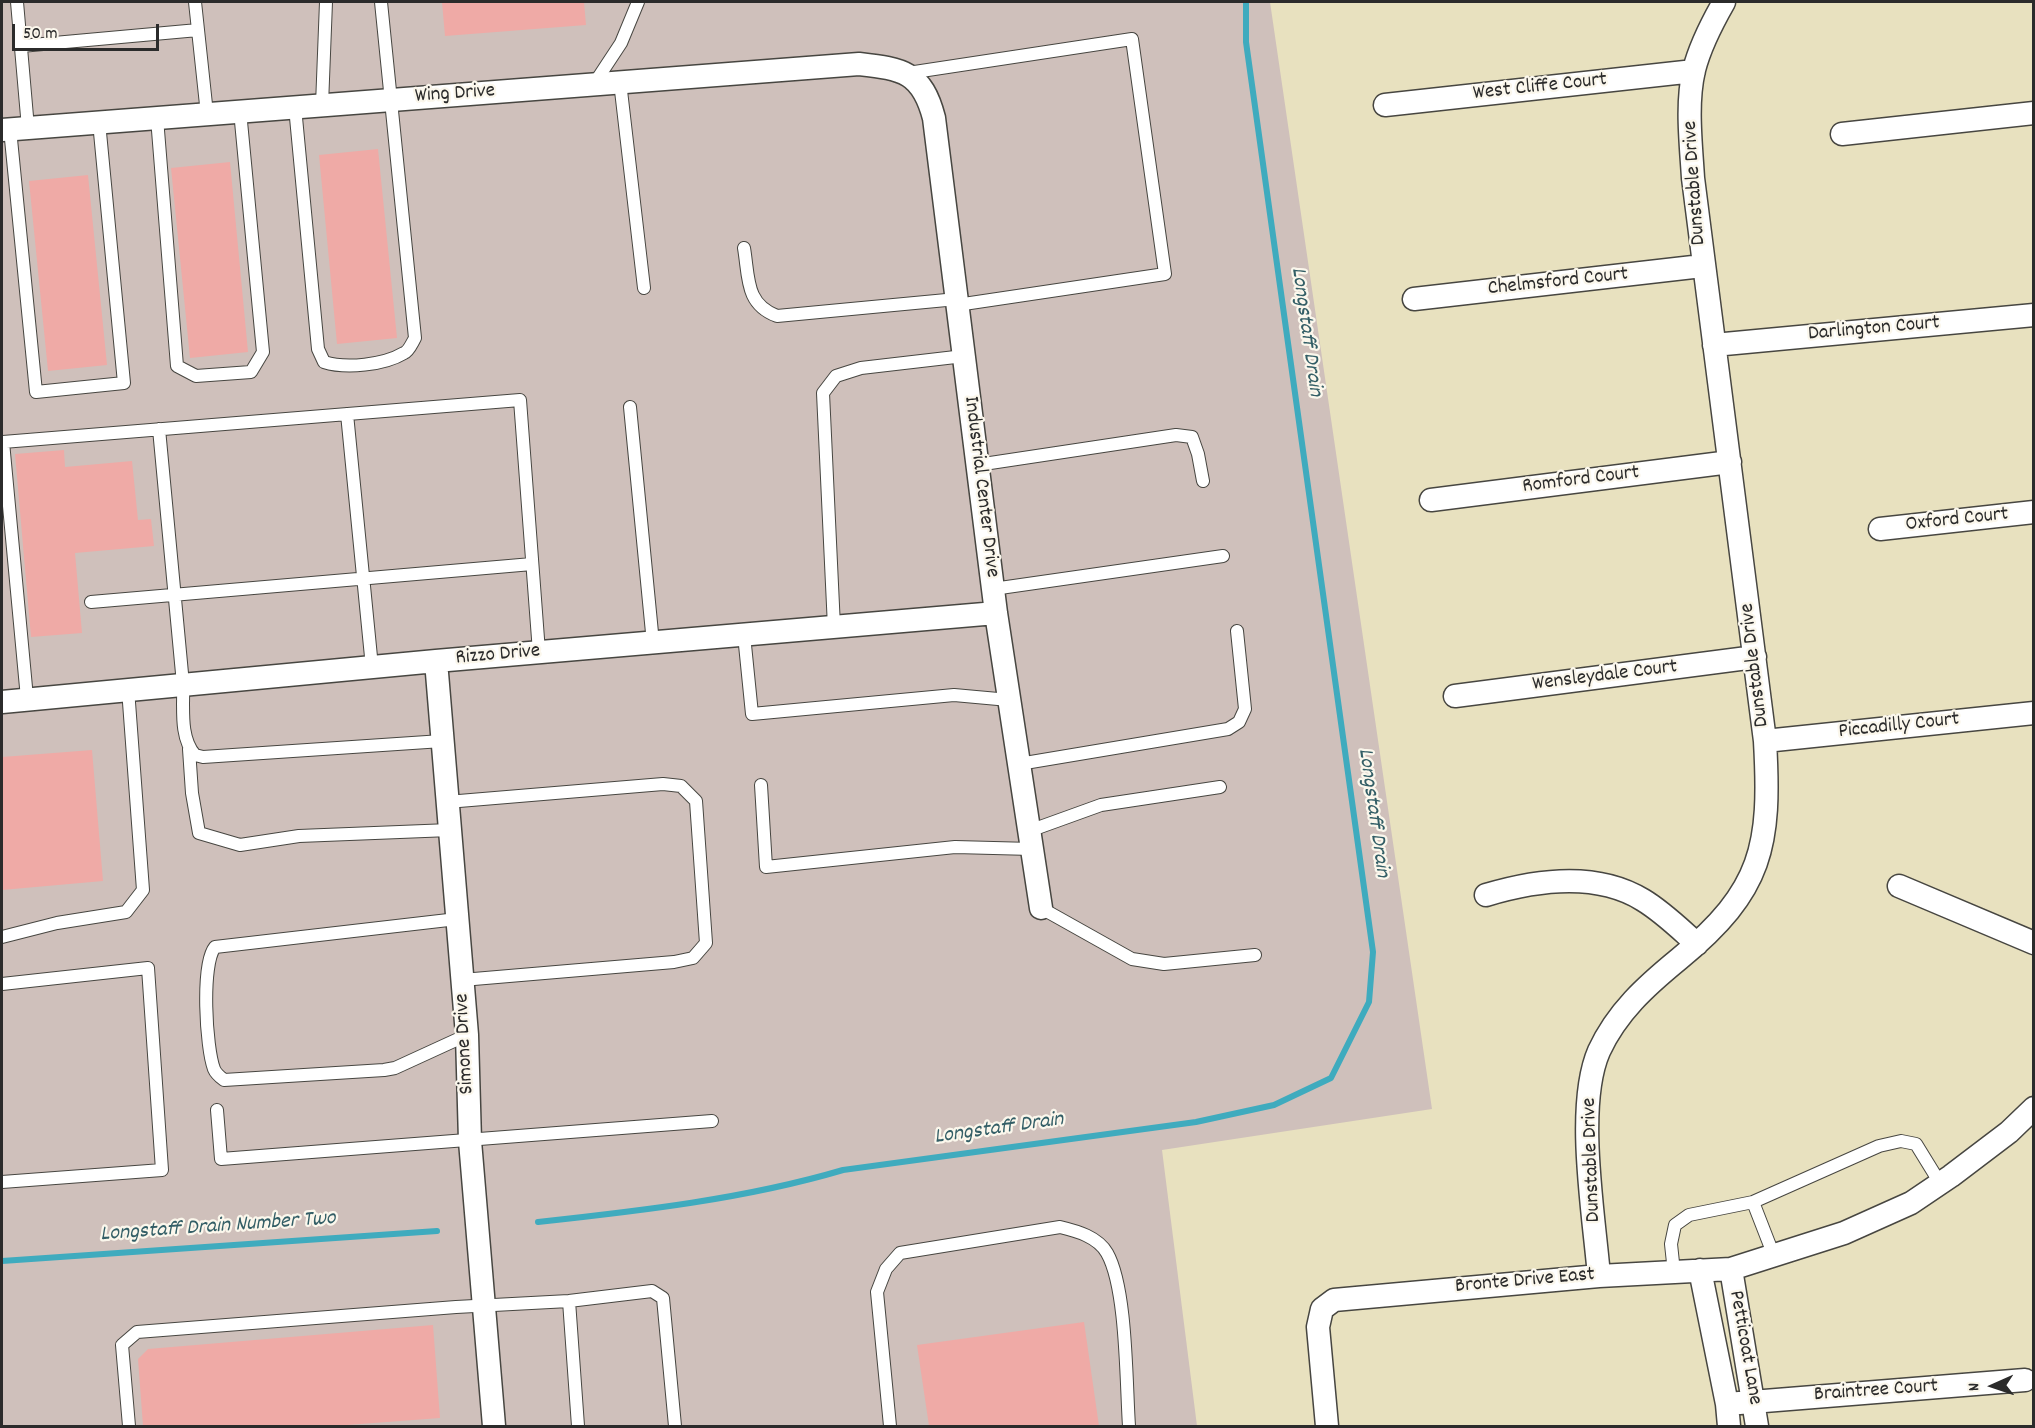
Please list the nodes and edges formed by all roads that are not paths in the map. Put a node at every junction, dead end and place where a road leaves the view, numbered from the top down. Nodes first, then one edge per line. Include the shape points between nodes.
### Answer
1 (17, 2) edge
2 (195, 2) edge
3 (326, 2) edge
4 (381, 2) edge
5 (638, 2) edge
6 (1724, 2) edge
7 (198, 30) junction
8 (21, 46) junction
9 (1694, 71) junction
10 (908, 73) junction
11 (620, 82) junction
12 (594, 84) junction
13 (390, 100) junction
14 (322, 105) junction
15 (1385, 105) dead end
16 (296, 107) junction
17 (240, 111) junction
18 (2034, 113) edge
19 (207, 114) junction
20 (157, 117) junction
21 (99, 122) junction
22 (13, 129) edge
23 (1842, 134) dead end
24 (744, 248) dead end
25 (1702, 266) junction
26 (644, 288) dead end
27 (1414, 299) dead end
28 (957, 302) junction
29 (2034, 315) edge
30 (1714, 345) junction
31 (964, 356) junction
32 (630, 407) dead end
33 (347, 414) junction
34 (159, 429) junction
35 (1730, 462) junction
36 (977, 465) junction
37 (1203, 481) dead end
38 (1431, 500) dead end
39 (2034, 512) edge
40 (1881, 529) dead end
41 (1223, 556) dead end
42 (532, 564) junction
43 (363, 579) junction
44 (993, 589) junction
45 (175, 596) junction
46 (91, 602) dead end
47 (996, 613) junction
48 (834, 627) junction
49 (1237, 631) dead end
50 (744, 635) junction
51 (653, 643) junction
52 (538, 652) junction
53 (1755, 657) junction
54 (436, 661) junction
55 (372, 667) junction
56 (183, 684) junction
57 (128, 689) junction
58 (1455, 696) dead end
59 (27, 698) junction
60 (1009, 700) junction
61 (2, 702) edge
62 (2034, 714) edge
63 (442, 741) junction
64 (1765, 741) junction
65 (189, 749) junction
66 (1019, 764) junction
67 (761, 785) dead end
68 (1220, 787) dead end
69 (447, 802) junction
70 (450, 830) junction
71 (1031, 840) junction
72 (1899, 886) dead end
73 (1486, 895) dead end
74 (1041, 908) joint
75 (457, 919) junction
76 (2, 937) edge
77 (2034, 943) edge
78 (1697, 944) junction
79 (1255, 955) dead end
80 (462, 980) junction
81 (2, 984) edge
82 (467, 1035) junction
83 (2034, 1108) edge
84 (217, 1110) dead end
85 (712, 1121) dead end
86 (470, 1141) junction
87 (2, 1182) edge
88 (1940, 1183) junction
89 (1753, 1202) junction
90 (1774, 1256) junction
91 (1731, 1269) junction
92 (1700, 1270) junction
93 (1674, 1272) junction
94 (1599, 1276) junction
95 (569, 1302) junction
96 (484, 1306) junction
97 (2025, 1380) dead end
98 (1754, 1402) junction
99 (1728, 1415) edge
100 (129, 1426) edge
101 (494, 1426) edge
102 (578, 1426) edge
103 (675, 1426) edge
104 (890, 1426) edge
105 (1130, 1426) edge
106 (1327, 1426) edge
107 (1757, 1426) edge

1 - 8 lane
2 - 7 lane
3 - 14 lane
4 - 13 lane
5 - 12 lane via 621,43
6 - 9 street, Dunstable Drive
7 - 8 lane
7 - 19 lane
8 - 22 lane
9 - 15 street, West Cliffe Court
9 - 25 street, Dunstable Drive via 1692,158
10 - 11 street, Wing Drive via 859,64
10 - 28 street, Industrial Center Drive via 929,96 934,118
10 - 28 lane via 1132,39 1165,274
11 - 12 street, Wing Drive
11 - 26 lane
12 - 13 street, Wing Drive
13 - 14 street, Wing Drive
13 - 16 lane via 415,338 406,352 386,360 335,365 324,362 318,349
14 - 16 street, Wing Drive
16 - 17 street, Wing Drive
17 - 19 street, Wing Drive
17 - 20 lane via 263,352 251,372 196,376 177,366
18 - 23 street
19 - 20 street, Wing Drive
20 - 21 street, Wing Drive
21 - 22 street, Wing Drive
21 - 22 lane via 124,382 36,392
24 - 28 lane via 756,303 763,311 777,316
25 - 27 street, Chelmsford Court
25 - 30 street, Dunstable Drive
28 - 31 street, Industrial Center Drive
29 - 30 street, Darlington Court
30 - 35 street, Dunstable Drive
31 - 36 street, Industrial Center Drive
31 - 48 lane via 861,368 836,376 823,393
32 - 51 lane
33 - 34 lane
33 - 42 lane via 520,400
33 - 43 lane
34 - 45 lane
34 - 59 lane via 3,441
35 - 38 street, Romford Court
35 - 53 street, Dunstable Drive
36 - 37 lane via 1176,435 1192,437
36 - 44 street, Industrial Center Drive
39 - 40 street, Oxford Court
41 - 44 lane
42 - 43 lane
42 - 52 lane
43 - 45 lane
43 - 55 lane
44 - 47 street, Industrial Center Drive
45 - 46 lane
45 - 56 lane
47 - 48 street, Rizzo Drive
47 - 60 street, Industrial Center Drive
48 - 50 street, Rizzo Drive
49 - 66 lane via 1245,709 1239,722 1228,729
50 - 51 street, Rizzo Drive
50 - 60 lane via 752,714 954,695
51 - 52 street, Rizzo Drive
52 - 54 street, Rizzo Drive
53 - 58 street, Wensleydale Court
53 - 64 street, Dunstable Drive
54 - 55 street, Rizzo Drive
54 - 63 street, Simone Drive
55 - 56 street, Rizzo Drive
56 - 57 street, Rizzo Drive
56 - 65 lane
57 - 59 street, Rizzo Drive
57 - 76 lane via 143,890 126,912
59 - 61 street, Rizzo Drive
60 - 66 street, Industrial Center Drive
62 - 64 street, Piccadilly Court
63 - 65 lane via 203,757
63 - 69 street, Simone Drive
64 - 78 street, Dunstable Drive via 1768,797 1762,848 1742,893
65 - 70 lane via 199,833 240,845 299,837
66 - 71 street, Industrial Center Drive
67 - 71 lane via 766,867
68 - 71 lane via 1101,805
69 - 70 street, Simone Drive
69 - 80 lane via 663,784 681,786 696,801 706,943 693,958
70 - 75 street, Simone Drive
71 - 74 street, Industrial Center Drive
72 - 77 street
73 - 78 street via 1532,883 1581,882 1612,887 1658,910
74 - 79 lane via 1132,959 1164,964
75 - 80 street, Simone Drive
75 - 82 lane via 215,947 206,974 210,1052 214,1069 224,1080 361,1071 395,1068
78 - 94 street, Dunstable Drive via 1633,999 1598,1052 1591,1084 1588,1137
80 - 82 street, Simone Drive
81 - 87 lane via 148,968 162,1170
82 - 86 street, Simone Drive
83 - 88 street, Bronte Drive East via 2009,1132
84 - 86 lane via 221,1159
85 - 86 lane
86 - 96 street, Simone Drive
88 - 89 lane via 1916,1144 1901,1141 1879,1146
88 - 90 street, Bronte Drive East via 1911,1203 1870,1222
89 - 90 lane
89 - 93 lane via 1689,1215 1676,1225 1671,1244
90 - 91 street, Bronte Drive East
91 - 92 street, Bronte Drive East
91 - 98 street, Petticoat Lane
92 - 93 street, Bronte Drive East
92 - 99 street, Petticoat Lane
93 - 94 street, Bronte Drive East
94 - 106 street, Bronte Drive East via 1344,1298 1322,1309 1318,1327
95 - 96 lane
95 - 102 lane
95 - 103 lane via 652,1291 663,1298
96 - 100 lane via 137,1332 122,1345
96 - 101 street, Simone Drive
97 - 98 street, Braintree Court
98 - 99 street, Braintree Court
98 - 107 street, Petticoat Lane
104 - 105 lane via 877,1292 886,1269 900,1253 1060,1227 1086,1234 1107,1252 1119,1292

